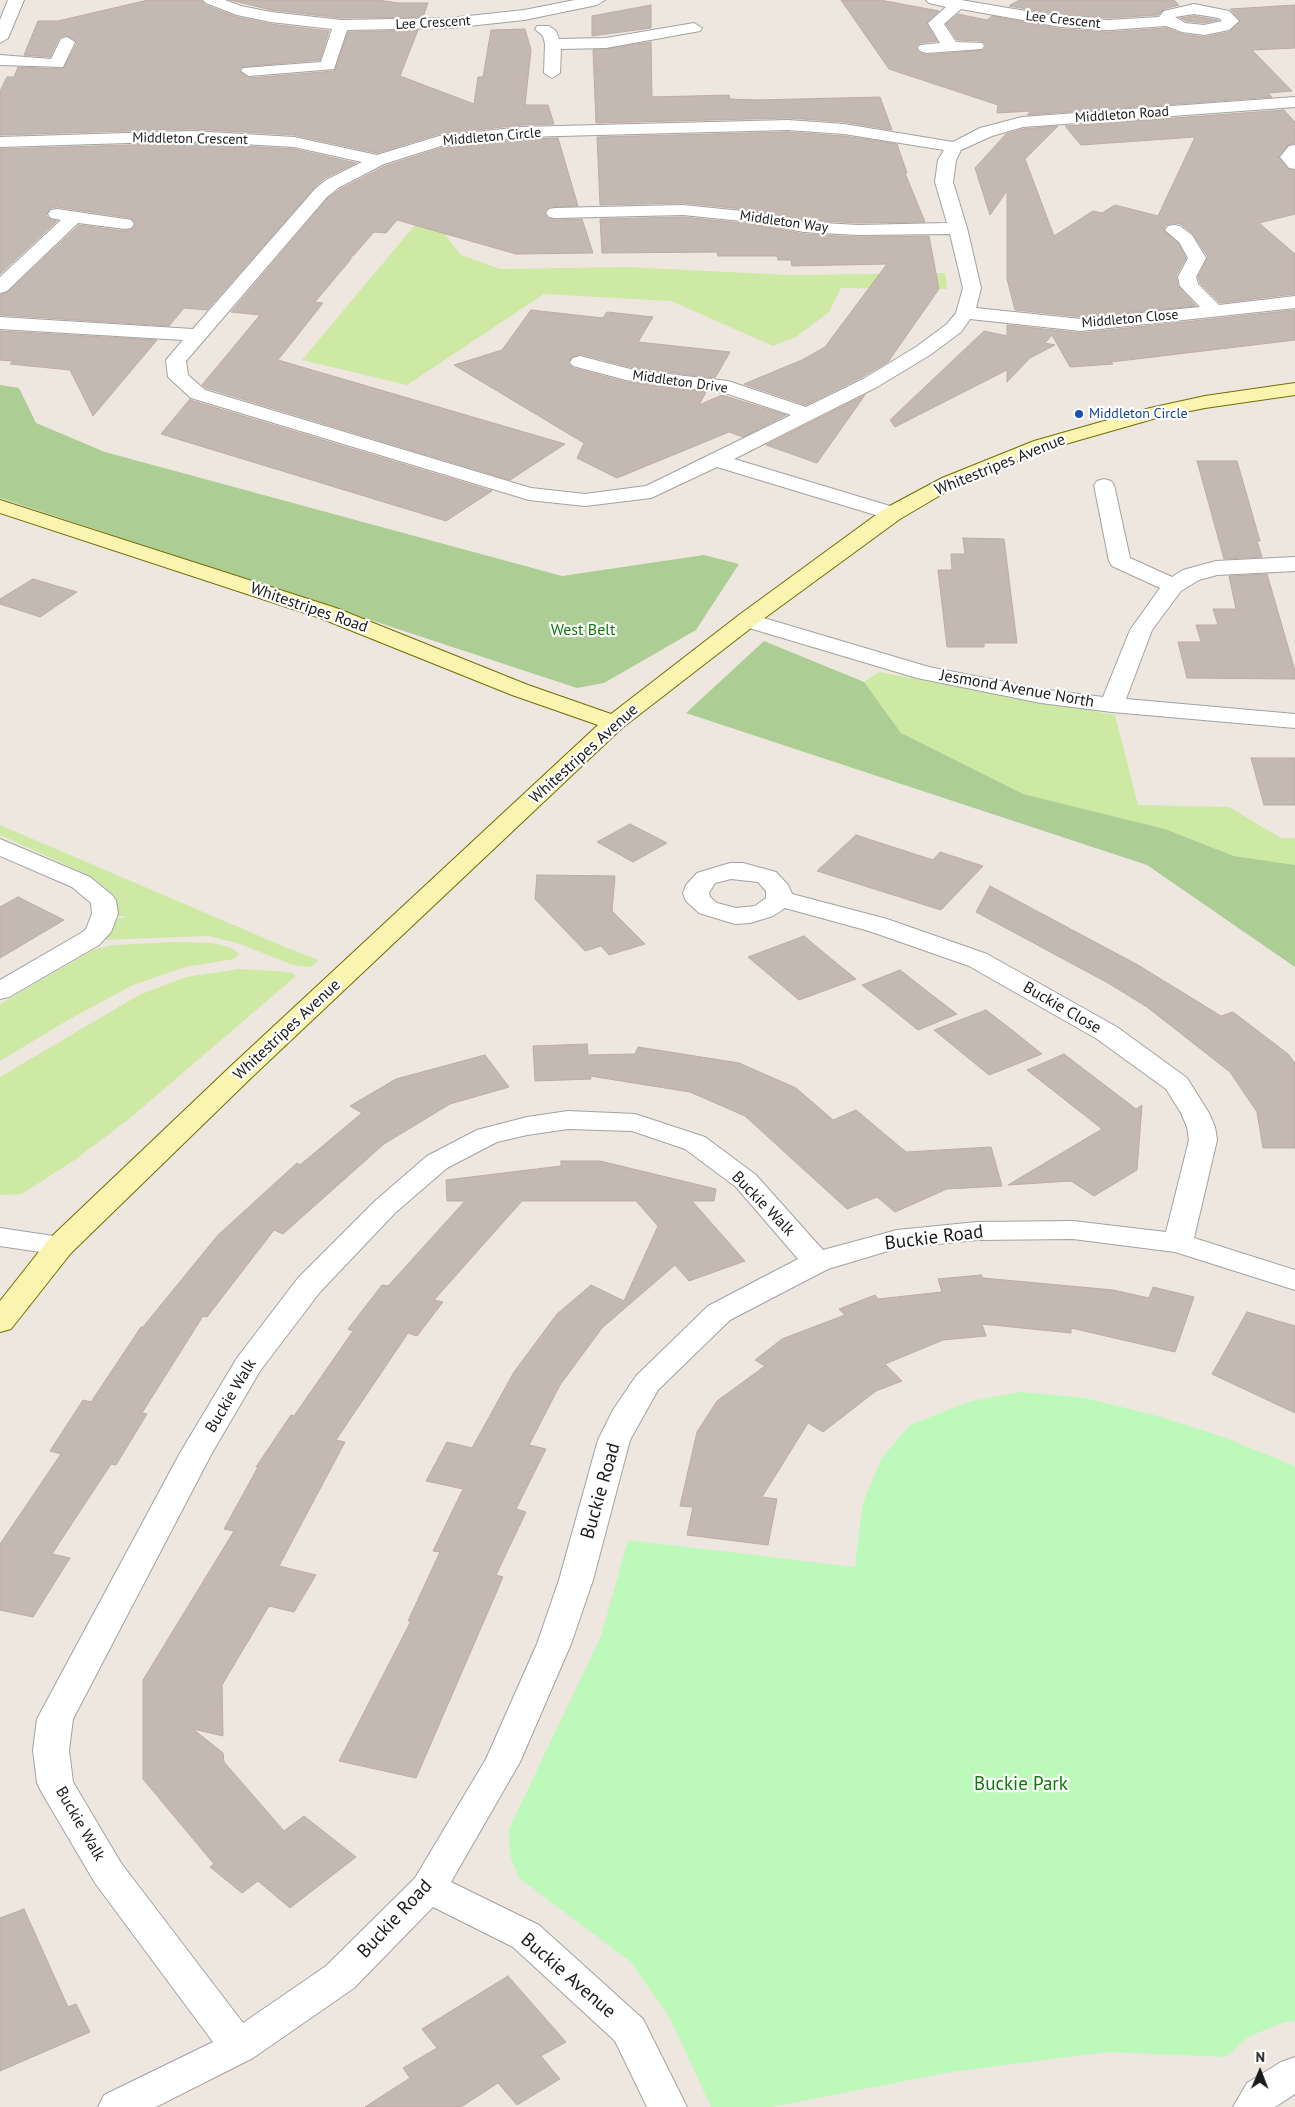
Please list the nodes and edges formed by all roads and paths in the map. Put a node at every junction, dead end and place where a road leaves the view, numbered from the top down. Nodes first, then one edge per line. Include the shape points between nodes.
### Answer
1 (16, 0) edge
2 (211, 0) edge
3 (597, 0) edge
4 (934, 0) edge
5 (958, 4) junction
6 (524, 15) junction
7 (1168, 21) dead end
8 (341, 24) junction
9 (694, 28) dead end
10 (0, 38) edge
11 (67, 42) dead end
12 (553, 44) junction
13 (976, 46) dead end
14 (951, 47) junction
15 (926, 48) dead end
16 (0, 60) edge
17 (249, 71) dead end
18 (552, 73) dead end
19 (1295, 102) edge
20 (0, 142) edge
21 (955, 147) junction
22 (1295, 150) edge
23 (378, 160) junction
24 (1295, 164) edge
25 (609, 212) junction
26 (555, 213) dead end
27 (56, 214) dead end
28 (74, 217) junction
29 (125, 224) dead end
30 (958, 228) junction
31 (610, 230) dead end
32 (1174, 230) dead end
33 (0, 287) edge
34 (1295, 302) edge
35 (1214, 311) junction
36 (965, 313) junction
37 (0, 323) edge
38 (196, 335) junction
39 (580, 362) dead end
40 (1295, 389) edge
41 (808, 414) junction
42 (716, 460) junction
43 (1104, 485) dead end
44 (0, 506) edge
45 (892, 514) junction
46 (1295, 564) edge
47 (1173, 586) junction
48 (747, 620) junction
49 (1112, 705) junction
50 (1295, 721) edge
51 (614, 722) junction
52 (0, 847) edge
53 (779, 898) dead end
54 (0, 991) edge
55 (0, 1237) edge
56 (1178, 1242) junction
57 (60, 1246) junction
58 (817, 1262) junction
59 (1295, 1280) edge
60 (0, 1322) edge
61 (428, 1888) junction
62 (239, 2047) junction
63 (1295, 2074) edge
64 (118, 2107) edge
65 (667, 2107) edge
66 (1253, 2107) edge

1 - 10 street
2 - 8 street, Lee Crescent via 237,10 271,17
3 - 6 street, Lee Crescent
4 - 5 street, Lee Crescent
5 - 7 street, Lee Crescent via 1061,22 1109,25
5 - 14 street via 936,23
6 - 8 street, Lee Crescent via 450,23
6 - 12 street via 550,34
8 - 17 street via 328,66
9 - 12 street via 606,43
11 - 16 street via 56,64
12 - 18 street
13 - 14 street
14 - 15 street
19 - 21 street, Middleton Road via 1022,122 986,132
20 - 23 street, Middleton Crescent via 192,136 303,143
21 - 23 street, Middleton Circle via 844,129 788,124 522,132 439,141
21 - 30 street, Middleton Circle via 947,160 944,182
22 - 24 street via 1289,157
23 - 38 street, Middleton Circle via 321,193
25 - 26 street, Middleton Way
25 - 30 street, Middleton Way via 683,210 752,217 804,227 858,230
25 - 31 street
27 - 28 street
28 - 29 street
28 - 33 street
30 - 36 street, Middleton Circle via 972,288
32 - 35 street via 1186,239 1197,258 1187,277 1190,286
34 - 35 street, Middleton Close
35 - 36 street, Middleton Close via 1081,325
36 - 41 street, Middleton Circle via 954,328 923,351 870,383
37 - 38 street
38 - 42 street, Middleton Circle via 176,360 178,377 198,394 529,494 585,500 652,492
39 - 41 street, Middleton Drive via 633,376 728,387
40 - 45 street, Whitestripes Avenue via 1157,412 1041,444 949,482
41 - 42 street, Middleton Circle
42 - 45 street
43 - 47 street via 1120,561
44 - 51 street, Whitestripes Road via 328,613 520,690
45 - 48 street, Whitestripes Avenue
46 - 47 street via 1216,568 1190,575
47 - 49 street via 1141,630
48 - 49 street, Jesmond Avenue North via 924,673 1041,696
48 - 51 street, Whitestripes Avenue
49 - 50 street, Jesmond Avenue North
51 - 57 street, Whitestripes Avenue
52 - 54 street via 81,882 103,900 105,914 98,932 90,939
53 - 56 street, Buckie Close via 878,925 978,960 1107,1033 1177,1084 1195,1113 1203,1140
55 - 57 street
56 - 58 street, Buckie Road via 1072,1230 977,1231 897,1238
56 - 59 street, Buckie Road
57 - 60 street, Whitestripes Avenue
58 - 61 street, Buckie Road via 719,1313 647,1383 629,1410 614,1440 576,1580 554,1644 502,1762
58 - 62 street, Buckie Walk via 746,1181 695,1143 635,1123 568,1120 527,1126 487,1136 437,1162 385,1207 309,1286 248,1365 196,1453 55,1719 51,1750 55,1783 108,1873
61 - 62 street, Buckie Road via 340,1977
61 - 65 street, Buckie Avenue via 526,1936 630,2030
62 - 64 street, Buckie Road
63 - 66 street via 1261,2095

